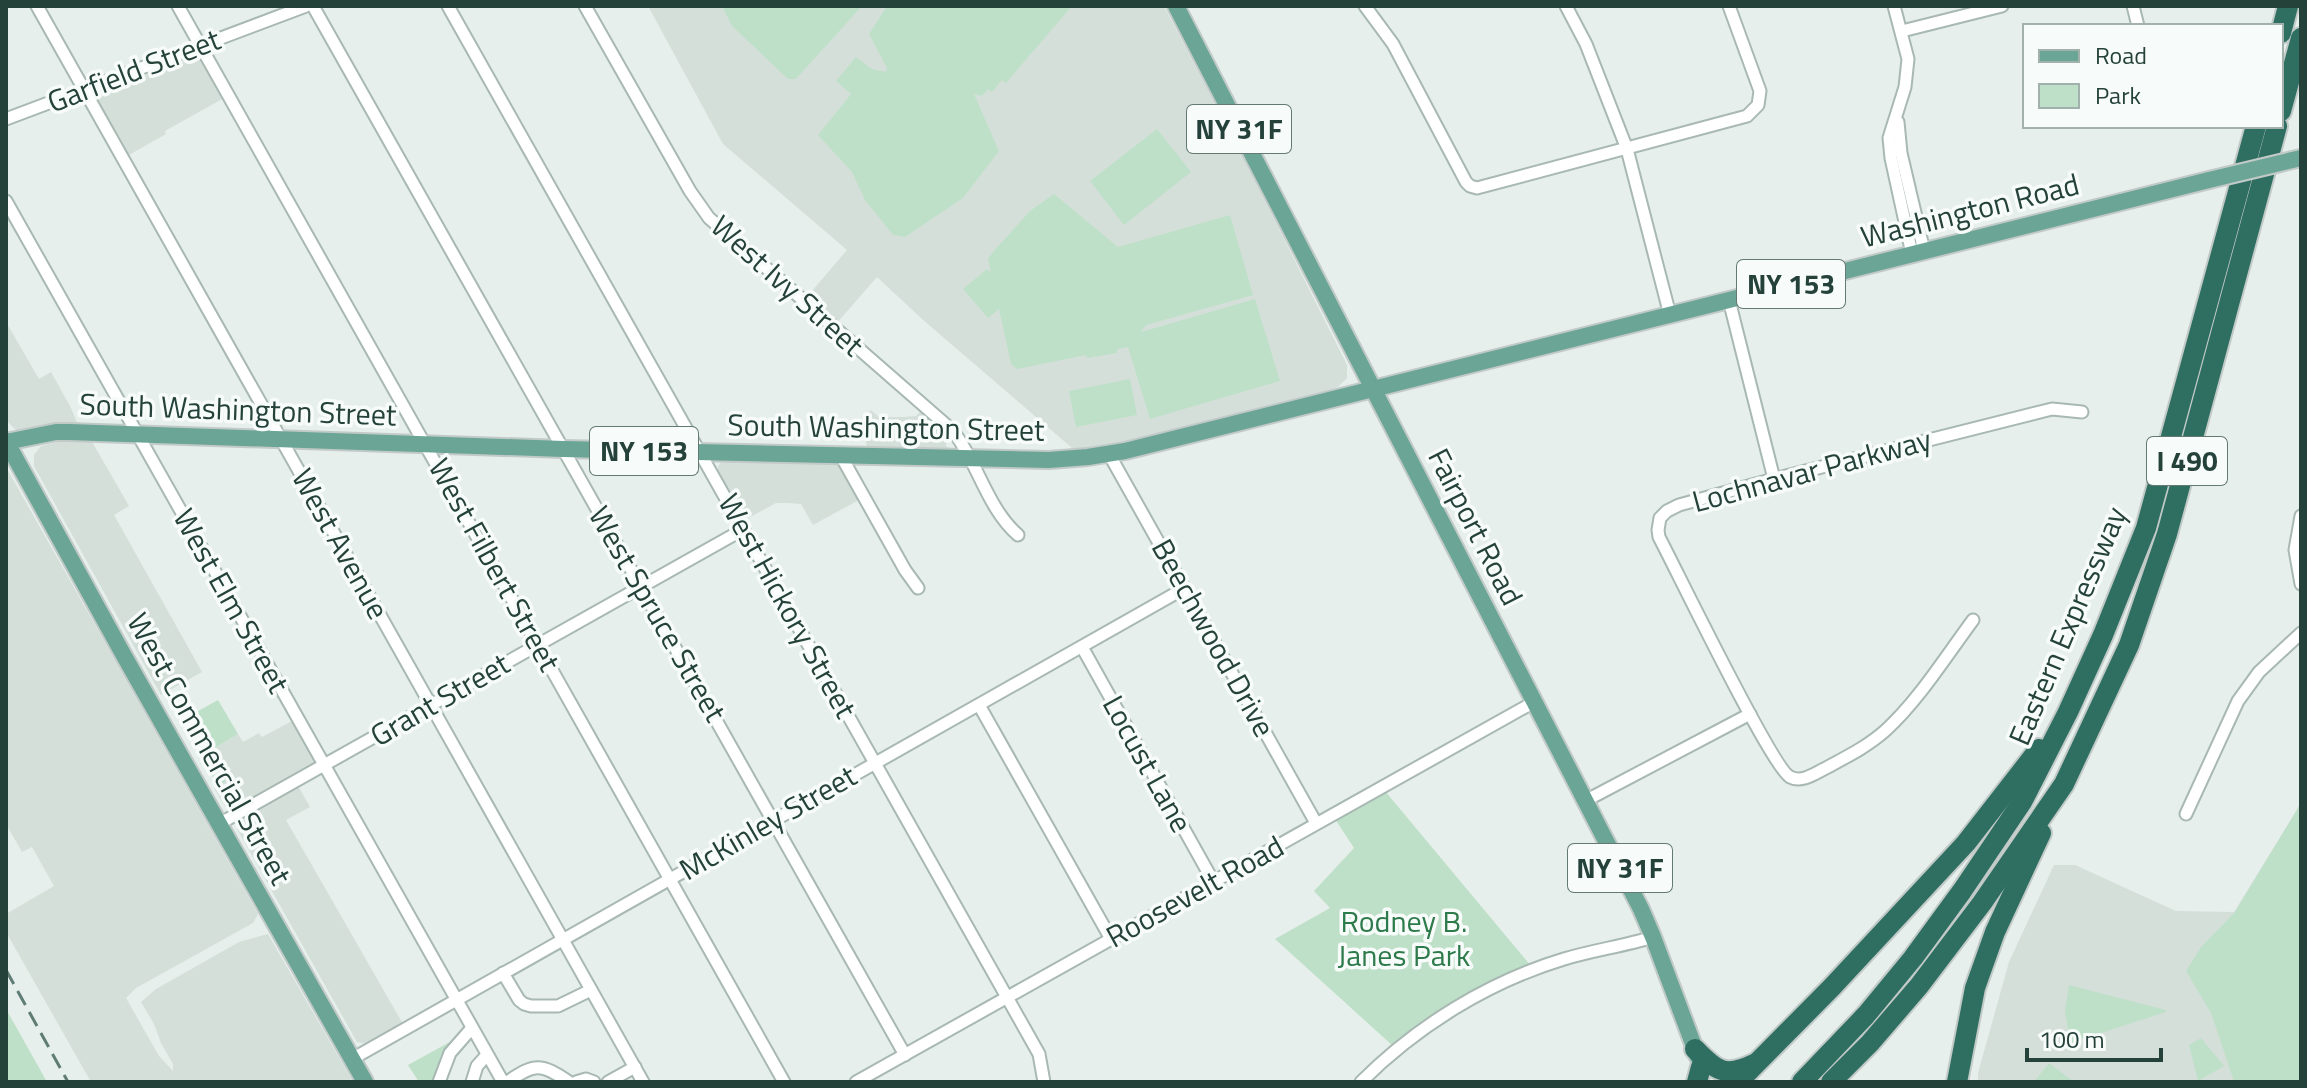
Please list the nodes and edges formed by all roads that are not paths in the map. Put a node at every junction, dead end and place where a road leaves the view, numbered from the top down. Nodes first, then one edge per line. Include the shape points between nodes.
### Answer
1 (37, 6) edge
2 (178, 6) edge
3 (306, 6) edge
4 (313, 6) edge
5 (448, 6) edge
6 (585, 6) edge
7 (1176, 6) edge
8 (1365, 6) edge
9 (1566, 6) edge
10 (1729, 6) edge
11 (1894, 6) edge
12 (2002, 6) edge
13 (1902, 31) junction
14 (2301, 38) edge
15 (201, 46) junction
16 (84, 90) junction
17 (2283, 104) edge
18 (6, 119) edge
19 (2255, 128) edge
20 (2276, 128) edge
21 (1627, 149) junction
22 (2301, 158) edge
23 (6, 201) edge
24 (1918, 252) junction
25 (1729, 300) junction
26 (1670, 315) junction
27 (1373, 390) junction
28 (2082, 412) dead end
29 (137, 434) junction
30 (281, 439) junction
31 (6, 442) edge
32 (426, 445) junction
33 (563, 449) junction
34 (700, 452) junction
35 (1109, 454) junction
36 (841, 456) junction
37 (970, 459) junction
38 (1774, 479) junction
39 (2301, 516) edge
40 (744, 529) junction
41 (1018, 535) dead end
42 (2301, 584) edge
43 (642, 586) junction
44 (918, 588) dead end
45 (1185, 588) junction
46 (1973, 620) dead end
47 (2301, 633) edge
48 (538, 644) junction
49 (1082, 647) junction
50 (1534, 702) junction
51 (979, 705) junction
52 (430, 706) junction
53 (2068, 712) junction
54 (1750, 714) junction
55 (876, 763) junction
56 (323, 766) junction
57 (2064, 784) junction
58 (1585, 801) junction
59 (2186, 814) dead end
60 (773, 820) junction
61 (1316, 823) junction
62 (219, 824) junction
63 (670, 879) junction
64 (1213, 881) junction
65 (1653, 937) junction
66 (1111, 939) junction
67 (563, 940) junction
68 (503, 973) junction
69 (591, 990) junction
70 (1007, 997) junction
71 (456, 1000) junction
72 (471, 1029) junction
73 (905, 1055) junction
74 (486, 1056) junction
75 (1764, 1057) junction
76 (352, 1059) junction
77 (635, 1067) junction
78 (1699, 1070) edge
79 (365, 1082) edge
80 (439, 1082) edge
81 (472, 1082) edge
82 (505, 1082) edge
83 (569, 1082) edge
84 (576, 1082) edge
85 (594, 1082) edge
86 (608, 1082) edge
87 (643, 1082) edge
88 (784, 1082) edge
89 (856, 1082) edge
90 (1044, 1082) edge
91 (1361, 1082) edge
92 (1738, 1082) edge
93 (1802, 1082) edge
94 (1831, 1082) edge
95 (1957, 1082) edge

1 - 16 street, West Avenue
2 - 15 street, West Filbert Street
3 - 15 street, Garfield Street
4 - 33 street, West Spruce Street
5 - 34 street, West Hickory Street
6 - 37 street, West Ivy Street via 709,218 953,431
7 - 27 main road, Fairport Road / NY 31F
8 - 21 street via 1393,44 1470,186
9 - 21 street
10 - 21 street via 1758,83 1758,105 1740,119
11 - 13 street
12 - 13 street
13 - 24 street via 1907,76 1897,112
14 - 17 highway
15 - 16 street, Garfield Street
15 - 32 street, West Filbert Street
16 - 18 street, Garfield Street
16 - 30 street, West Avenue
19 - 53 highway, Eastern Expressway / I 490 via 2146,528
20 - 57 highway, Eastern Expressway / I 490 via 2167,534 2129,645
21 - 26 street
22 - 24 main road, Washington Road / NY 153, bridge
23 - 29 street, West Elm Street
24 - 25 main road, Washington Road / NY 153
25 - 26 main road, Washington Road / NY 153
25 - 38 street
26 - 27 main road, Washington Road / NY 153
27 - 35 main road, South Washington Street / NY 153
27 - 50 main road, Fairport Road / NY 31F
28 - 38 street, Lochnavar Parkway via 2052,409
29 - 30 main road, South Washington Street / NY 153
29 - 31 main road, South Washington Street / NY 153 via 56,432
29 - 56 street, West Elm Street
30 - 32 main road, South Washington Street / NY 153
30 - 52 street, West Avenue
31 - 62 main road, West Commercial Street
32 - 33 main road, South Washington Street / NY 153
32 - 48 street, West Filbert Street
33 - 34 main road, South Washington Street / NY 153
33 - 43 street, West Spruce Street
34 - 36 main road, South Washington Street / NY 153
34 - 40 street, West Hickory Street
35 - 37 main road, South Washington Street / NY 153 via 1067,460
35 - 45 street, Beechwood Drive
36 - 37 main road, South Washington Street / NY 153
36 - 44 street
37 - 41 street, West Ivy Street via 1006,524
38 - 54 street, Lochnavar Parkway via 1679,505 1663,514 1658,524 1659,537
39 - 42 street via 2295,550
40 - 43 street, Grant Street
40 - 55 street, West Hickory Street
43 - 48 street, Grant Street
43 - 60 street, West Spruce Street
45 - 49 street, McKinley Street
45 - 61 street, Beechwood Drive
46 - 54 street via 1897,720 1863,748 1807,777 1796,779 1783,771
47 - 59 street via 2259,672 2238,701
48 - 52 street, Grant Street
48 - 63 street, West Filbert Street
49 - 51 street, McKinley Street
49 - 64 street, Locust Lane
50 - 58 main road, Fairport Road / NY 31F
50 - 61 street, Roosevelt Road
51 - 55 street, McKinley Street
51 - 66 street
52 - 56 street, Grant Street
52 - 67 street, West Avenue
53 - 75 highway via 1966,843
53 - 93 highway, Eastern Expressway / I 490 via 2022,802 1962,891 1866,1015
54 - 58 street
55 - 60 street, McKinley Street
55 - 70 street, West Hickory Street
56 - 62 street, Grant Street
56 - 71 street, West Elm Street
57 - 94 highway, Eastern Expressway / I 490 via 1919,986
57 - 95 highway via 1990,946 1975,988
58 - 65 main road, Fairport Road / NY 31F
60 - 63 street, McKinley Street
60 - 73 street, West Spruce Street
61 - 64 street, Roosevelt Road
62 - 76 main road, West Commercial Street
63 - 67 street, McKinley Street
63 - 88 street, West Filbert Street
64 - 66 street, Roosevelt Road
65 - 78 main road, Fairport Road / NY 31F
65 - 91 street via 1561,960 1498,984 1405,1041
66 - 70 street, Roosevelt Road
67 - 68 street, McKinley Street
67 - 69 street, West Avenue
68 - 69 street via 519,1000 531,1006 558,1006
68 - 71 street, McKinley Street
69 - 77 street, West Avenue
70 - 73 street, Roosevelt Road
70 - 90 street, West Hickory Street via 1039,1054
71 - 72 street, West Elm Street
71 - 76 street, McKinley Street
72 - 74 street, West Elm Street
72 - 80 street via 450,1053
73 - 89 street, Roosevelt Road
74 - 81 street
74 - 82 street, West Elm Street
75 - 78 highway via 1738,1071
75 - 92 highway
76 - 79 main road, West Commercial Street
77 - 86 street
77 - 87 street, West Avenue
82 - 83 street via 540,1066
84 - 85 street

